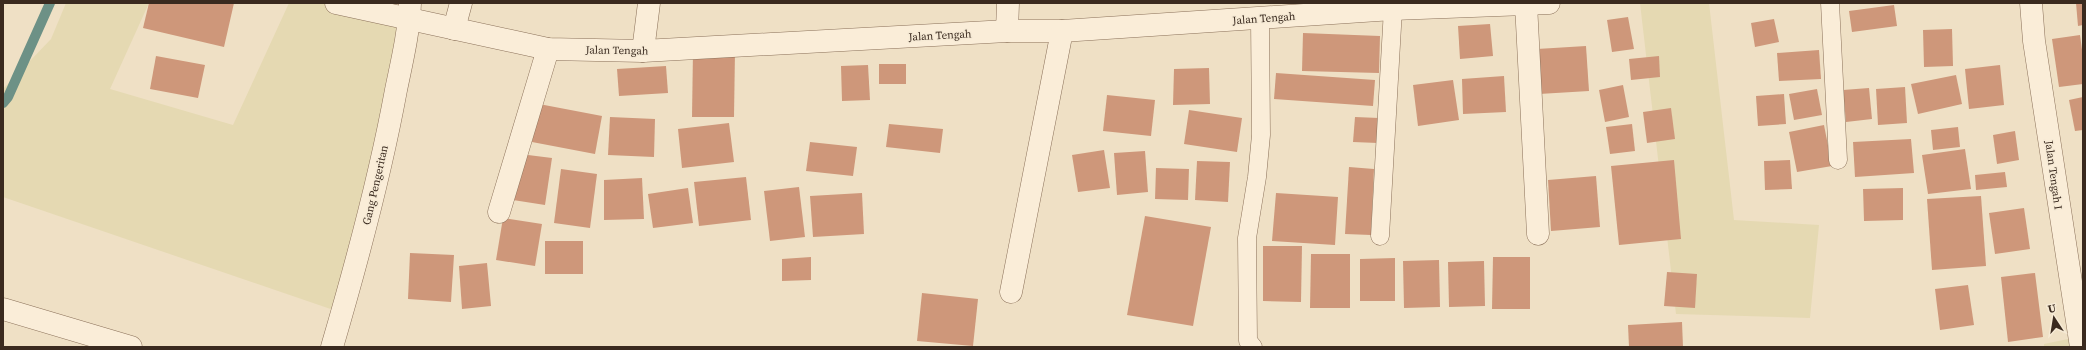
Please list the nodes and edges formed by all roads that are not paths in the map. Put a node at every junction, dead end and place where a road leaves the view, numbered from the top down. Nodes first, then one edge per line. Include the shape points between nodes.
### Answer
1 (336, 3) edge
2 (461, 3) edge
3 (649, 3) edge
4 (1008, 3) edge
5 (1549, 3) edge
6 (1830, 3) edge
7 (2032, 3) edge
8 (1492, 4) edge
9 (1526, 4) junction
10 (1393, 6) edge
11 (410, 12) edge
12 (1260, 18) junction
13 (454, 29) junction
14 (1007, 31) junction
15 (1062, 31) junction
16 (548, 49) junction
17 (643, 51) junction
18 (1838, 160) dead end
19 (499, 212) dead end
20 (1538, 234) dead end
21 (1380, 236) dead end
22 (1011, 292) dead end
23 (3, 309) edge
24 (131, 347) edge
25 (332, 347) edge
26 (1253, 347) edge
27 (2081, 347) edge

1 - 11 street, Jalan Tengah
2 - 13 street
3 - 17 street
4 - 14 street
5 - 9 street, Jalan Tengah
6 - 18 lane
7 - 27 street, Jalan Tengah I via 2034,41
8 - 9 street, Jalan Tengah
8 - 10 street, Jalan Tengah
9 - 20 street
10 - 12 street, Jalan Tengah
10 - 21 lane
11 - 13 street, Jalan Tengah
11 - 25 street, Gang Pengeritan via 390,126 358,259
12 - 15 street, Jalan Tengah
12 - 26 lane via 1261,135 1247,238 1248,341
13 - 16 street, Jalan Tengah
14 - 15 street, Jalan Tengah
14 - 17 street, Jalan Tengah
15 - 22 street
16 - 17 street, Jalan Tengah
16 - 19 street
23 - 24 street

